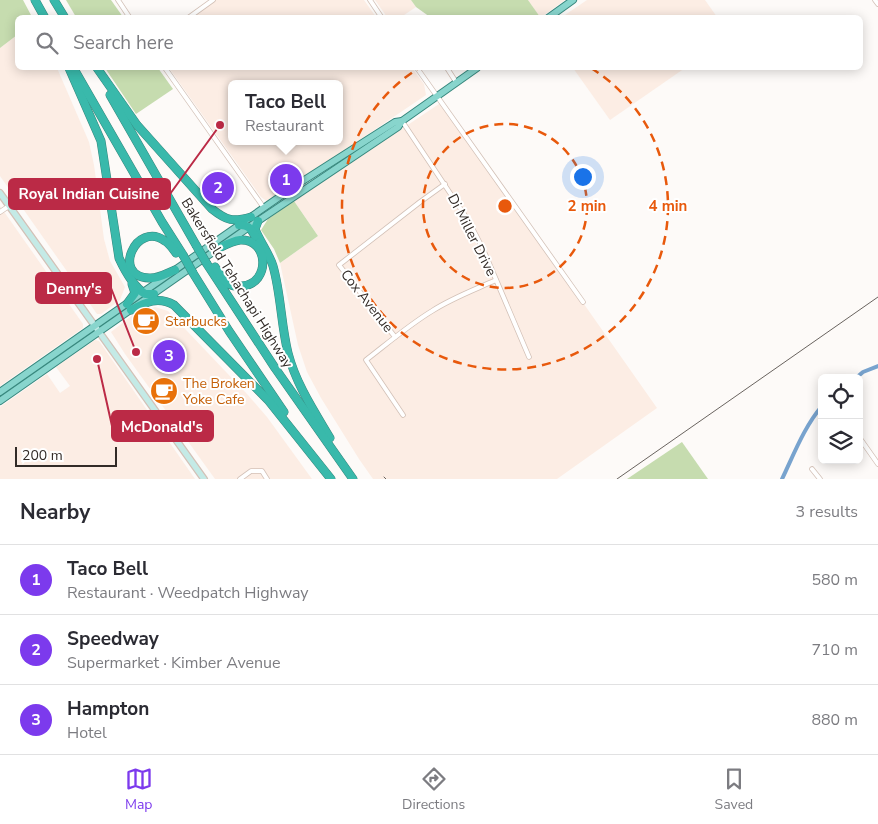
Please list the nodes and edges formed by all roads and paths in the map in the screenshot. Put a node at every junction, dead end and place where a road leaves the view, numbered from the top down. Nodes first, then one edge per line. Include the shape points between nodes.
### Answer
1 (35, 0) edge
2 (54, 0) edge
3 (118, 0) edge
4 (214, 0) edge
5 (370, 0) edge
6 (573, 0) edge
7 (875, 0) edge
8 (878, 4) edge
9 (43, 15) edge
10 (63, 15) edge
11 (128, 15) edge
12 (192, 15) edge
13 (380, 15) edge
14 (552, 15) edge
15 (70, 70) edge
16 (75, 70) edge
17 (96, 70) edge
18 (96, 70) edge
19 (166, 70) edge
20 (419, 70) edge
21 (447, 70) edge
22 (474, 70) edge
23 (456, 82) junction
24 (437, 96) junction
25 (402, 121) junction
26 (446, 184) junction
27 (0, 192) edge
28 (9, 206) junction
29 (264, 208) junction
30 (0, 212) edge
31 (255, 219) junction
32 (239, 226) junction
33 (249, 227) junction
34 (260, 241) junction
35 (221, 247) junction
36 (181, 256) junction
37 (209, 262) junction
38 (175, 270) junction
39 (131, 279) junction
40 (496, 280) junction
41 (143, 293) junction
42 (154, 294) junction
43 (583, 302) dead end
44 (129, 307) junction
45 (98, 329) junction
46 (395, 337) junction
47 (529, 357) dead end
48 (0, 392) edge
49 (0, 401) edge
50 (403, 415) dead end
51 (863, 443) edge
52 (339, 458) junction
53 (878, 464) edge
54 (812, 469) dead end
55 (204, 479) edge
56 (240, 479) edge
57 (267, 479) edge
58 (332, 479) edge
59 (354, 479) edge
60 (820, 479) edge

1 - 9 highway
2 - 10 highway
3 - 11 street
4 - 12 street
5 - 13 street
6 - 14 main road
7 - 8 street
15 - 39 highway via 101,140 116,250
16 - 36 highway
17 - 37 highway, Bakersfield Tehachapi Highway, bridge via 176,211
18 - 31 highway via 137,125 212,209 230,220
19 - 29 street
20 - 24 street
21 - 23 street
22 - 23 main road
23 - 24 main road
24 - 25 main road
24 - 43 street
25 - 26 street, Di Miller Drive
25 - 29 main road via 349,150
25 - 31 main road via 376,142
26 - 40 street, Di Miller Drive via 476,234
26 - 46 street, Cox Avenue via 339,265
27 - 28 main road
28 - 30 street
28 - 45 main road
29 - 31 main road
31 - 32 main road
31 - 33 main road
31 - 34 highway
32 - 33 highway
32 - 38 main road
33 - 34 highway
33 - 35 main road
34 - 52 highway via 274,272 292,366
35 - 37 highway via 241,240 253,244 263,258 259,276 245,286 232,285
35 - 42 main road
36 - 38 highway via 167,242 156,237 140,241 131,252 130,265 143,277 155,278
36 - 58 highway, bridge via 256,372
37 - 52 highway, Bakersfield Tehachapi Highway via 270,360
38 - 41 main road
39 - 41 highway
39 - 44 highway via 135,293
40 - 46 street via 448,302
40 - 47 street, Di Miller Drive
41 - 42 highway
41 - 44 main road
42 - 44 main road
44 - 45 main road
44 - 58 highway via 158,300 174,305 268,400
45 - 48 main road
45 - 49 main road
45 - 55 main road
46 - 50 street via 366,360
51 - 53 street
52 - 59 highway, Bakersfield Tehachapi Highway
54 - 60 street
56 - 57 street via 251,471 262,471

